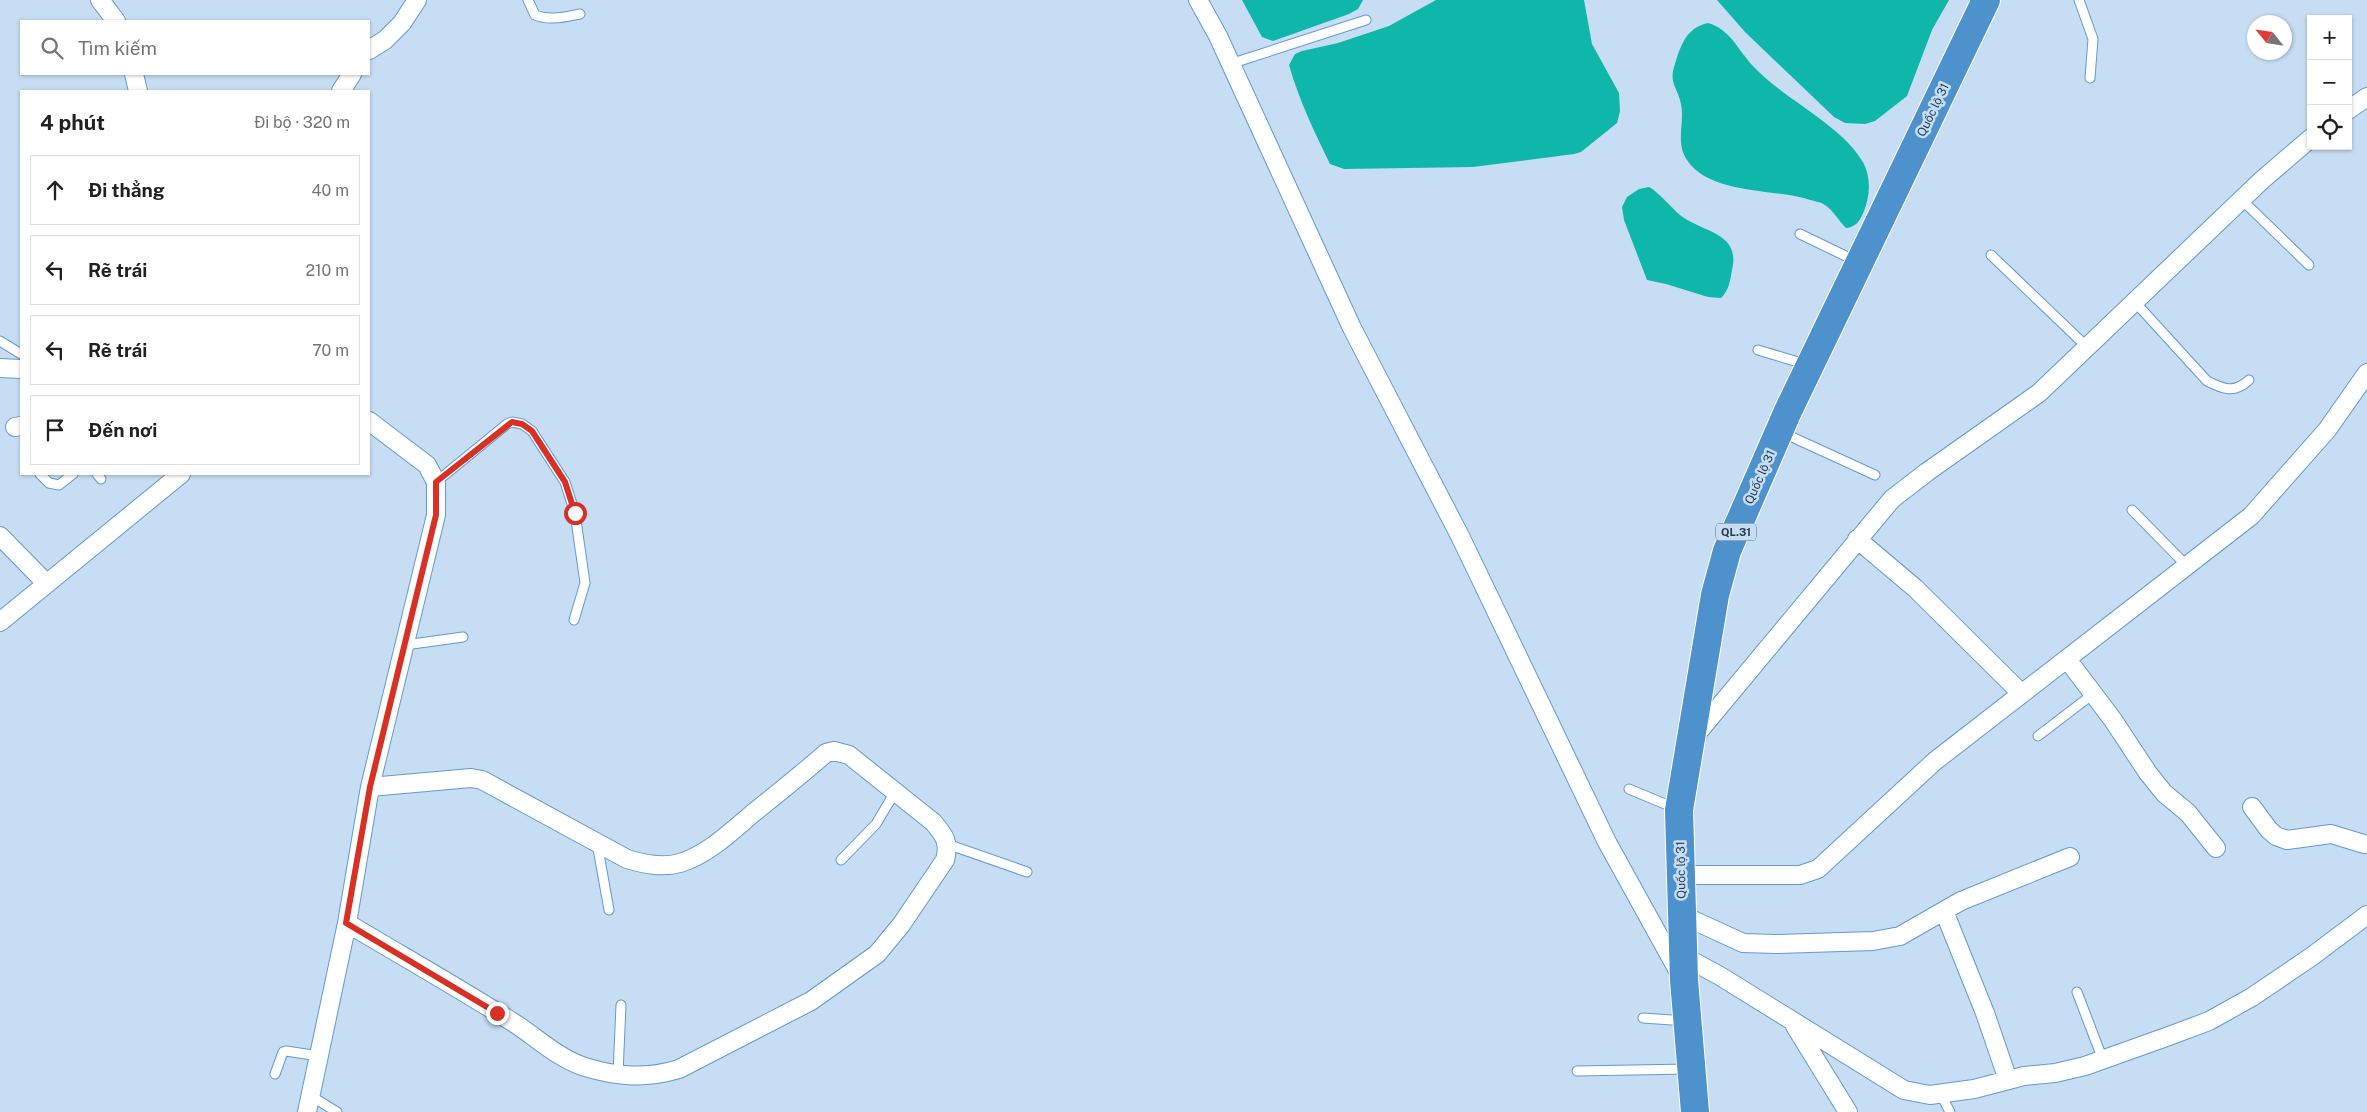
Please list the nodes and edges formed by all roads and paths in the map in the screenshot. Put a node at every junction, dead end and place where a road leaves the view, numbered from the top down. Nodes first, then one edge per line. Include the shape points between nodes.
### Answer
1 (100, 0) edge
2 (417, 0) edge
3 (528, 0) edge
4 (1198, 0) edge
5 (1986, 0) edge
6 (2079, 0) edge
7 (580, 14) dead end
8 (115, 20) edge
9 (1366, 20) dead end
10 (370, 49) edge
11 (1230, 64) junction
12 (134, 75) edge
13 (351, 75) edge
14 (2090, 78) dead end
15 (138, 90) edge
16 (341, 90) edge
17 (2367, 97) edge
18 (2352, 107) edge
19 (2307, 142) edge
20 (2242, 200) junction
21 (1800, 234) dead end
22 (1990, 255) dead end
23 (1860, 264) junction
24 (2309, 265) dead end
25 (2134, 301) junction
26 (0, 341) edge
27 (2086, 346) junction
28 (1758, 350) dead end
29 (20, 353) edge
30 (1811, 365) junction
31 (0, 368) edge
32 (20, 369) edge
33 (2367, 373) edge
34 (2249, 380) dead end
35 (370, 422) edge
36 (1780, 432) junction
37 (41, 475) edge
38 (72, 475) edge
39 (180, 475) edge
40 (1875, 475) dead end
41 (436, 482) junction
42 (2132, 510) dead end
43 (0, 536) edge
44 (1858, 539) junction
45 (2187, 566) junction
46 (46, 583) junction
47 (574, 620) dead end
48 (0, 622) edge
49 (463, 637) dead end
50 (405, 645) junction
51 (2067, 659) junction
52 (2022, 694) junction
53 (2093, 694) junction
54 (2038, 736) dead end
55 (1690, 741) junction
56 (370, 787) junction
57 (1629, 789) dead end
58 (895, 792) junction
59 (2252, 807) dead end
60 (1679, 810) junction
61 (597, 843) junction
62 (948, 844) junction
63 (2366, 847) edge
64 (2216, 848) dead end
65 (2070, 857) dead end
66 (842, 860) dead end
67 (1027, 872) dead end
68 (1681, 875) junction
69 (610, 910) dead end
70 (1944, 911) junction
71 (1682, 915) junction
72 (2367, 915) edge
73 (346, 923) junction
74 (1683, 968) junction
75 (2077, 992) dead end
76 (620, 1005) dead end
77 (1643, 1018) dead end
78 (1687, 1021) junction
79 (1794, 1023) junction
80 (319, 1056) junction
81 (2102, 1060) junction
82 (1691, 1069) junction
83 (1577, 1071) dead end
84 (275, 1074) dead end
85 (618, 1074) junction
86 (2008, 1080) junction
87 (1940, 1093) junction
88 (309, 1104) edge
89 (337, 1112) edge
90 (1695, 1112) edge
91 (1848, 1112) edge
92 (1950, 1112) edge

1 - 8 street
2 - 10 street via 402,23
3 - 7 lane via 535,15 543,18
4 - 11 street
5 - 23 highway, Quốc lộ 31 / QL.31
6 - 14 lane via 2093,39
9 - 11 lane
11 - 74 street via 1352,328 1460,536 1607,842
12 - 15 street
13 - 16 street
17 - 18 street
19 - 20 street
20 - 24 lane
20 - 25 street
21 - 23 lane
22 - 27 lane
23 - 30 highway, Quốc lộ 31 / QL.31
25 - 27 street
25 - 34 lane via 2206,381 2222,389 2234,390
26 - 29 lane
27 - 44 street via 2038,393 1892,500
28 - 30 lane
30 - 36 highway, Quốc lộ 31 / QL.31
31 - 32 street
33 - 45 street via 2327,430 2251,516
35 - 41 street via 428,465
36 - 40 lane
36 - 55 highway, Quốc lộ 31 / QL.31 via 1728,551 1715,596
37 - 38 lane via 49,483 59,485
39 - 46 street
41 - 47 lane via 507,424 522,424 532,431 565,482 575,513 585,583
41 - 50 street via 436,515
42 - 45 lane
43 - 46 street
44 - 52 street via 1915,588
44 - 55 street
45 - 51 street
46 - 48 street
49 - 50 lane
50 - 56 street
51 - 52 street
51 - 53 street
52 - 68 street via 1935,761 1818,869 1800,875
53 - 54 lane
53 - 64 street via 2148,774 2188,813
55 - 60 highway, Quốc lộ 31 / QL.31
56 - 61 street via 471,778 482,780
56 - 73 street
57 - 60 lane
58 - 61 street via 849,755 834,751 826,754 726,836 681,862 648,864 627,859
58 - 62 street via 933,822
58 - 66 lane via 876,824
59 - 63 street via 2269,830 2287,840 2331,834
60 - 68 highway, Quốc lộ 31 / QL.31
61 - 69 lane
62 - 67 lane
62 - 85 street via 945,860 877,954 811,1002 679,1069 656,1076
65 - 70 street
68 - 71 highway, Quốc lộ 31 / QL.31
70 - 71 street via 1900,936 1873,941 1776,944 1743,943
70 - 86 street
71 - 74 highway, Quốc lộ 31 / QL.31
72 - 81 street via 2252,997 2209,1021
73 - 80 street
73 - 85 street via 514,1023 559,1054 584,1067
74 - 78 highway, Quốc lộ 31 / QL.31
74 - 79 street via 1720,976
75 - 81 lane
76 - 85 lane
77 - 78 lane
78 - 82 highway, Quốc lộ 31 / QL.31
79 - 87 street via 1904,1090 1930,1095
79 - 91 street
80 - 84 lane via 283,1052
80 - 88 street
81 - 86 street via 2055,1073
82 - 83 lane
82 - 90 highway, Quốc lộ 31 / QL.31
86 - 87 street
87 - 92 lane
88 - 89 lane

